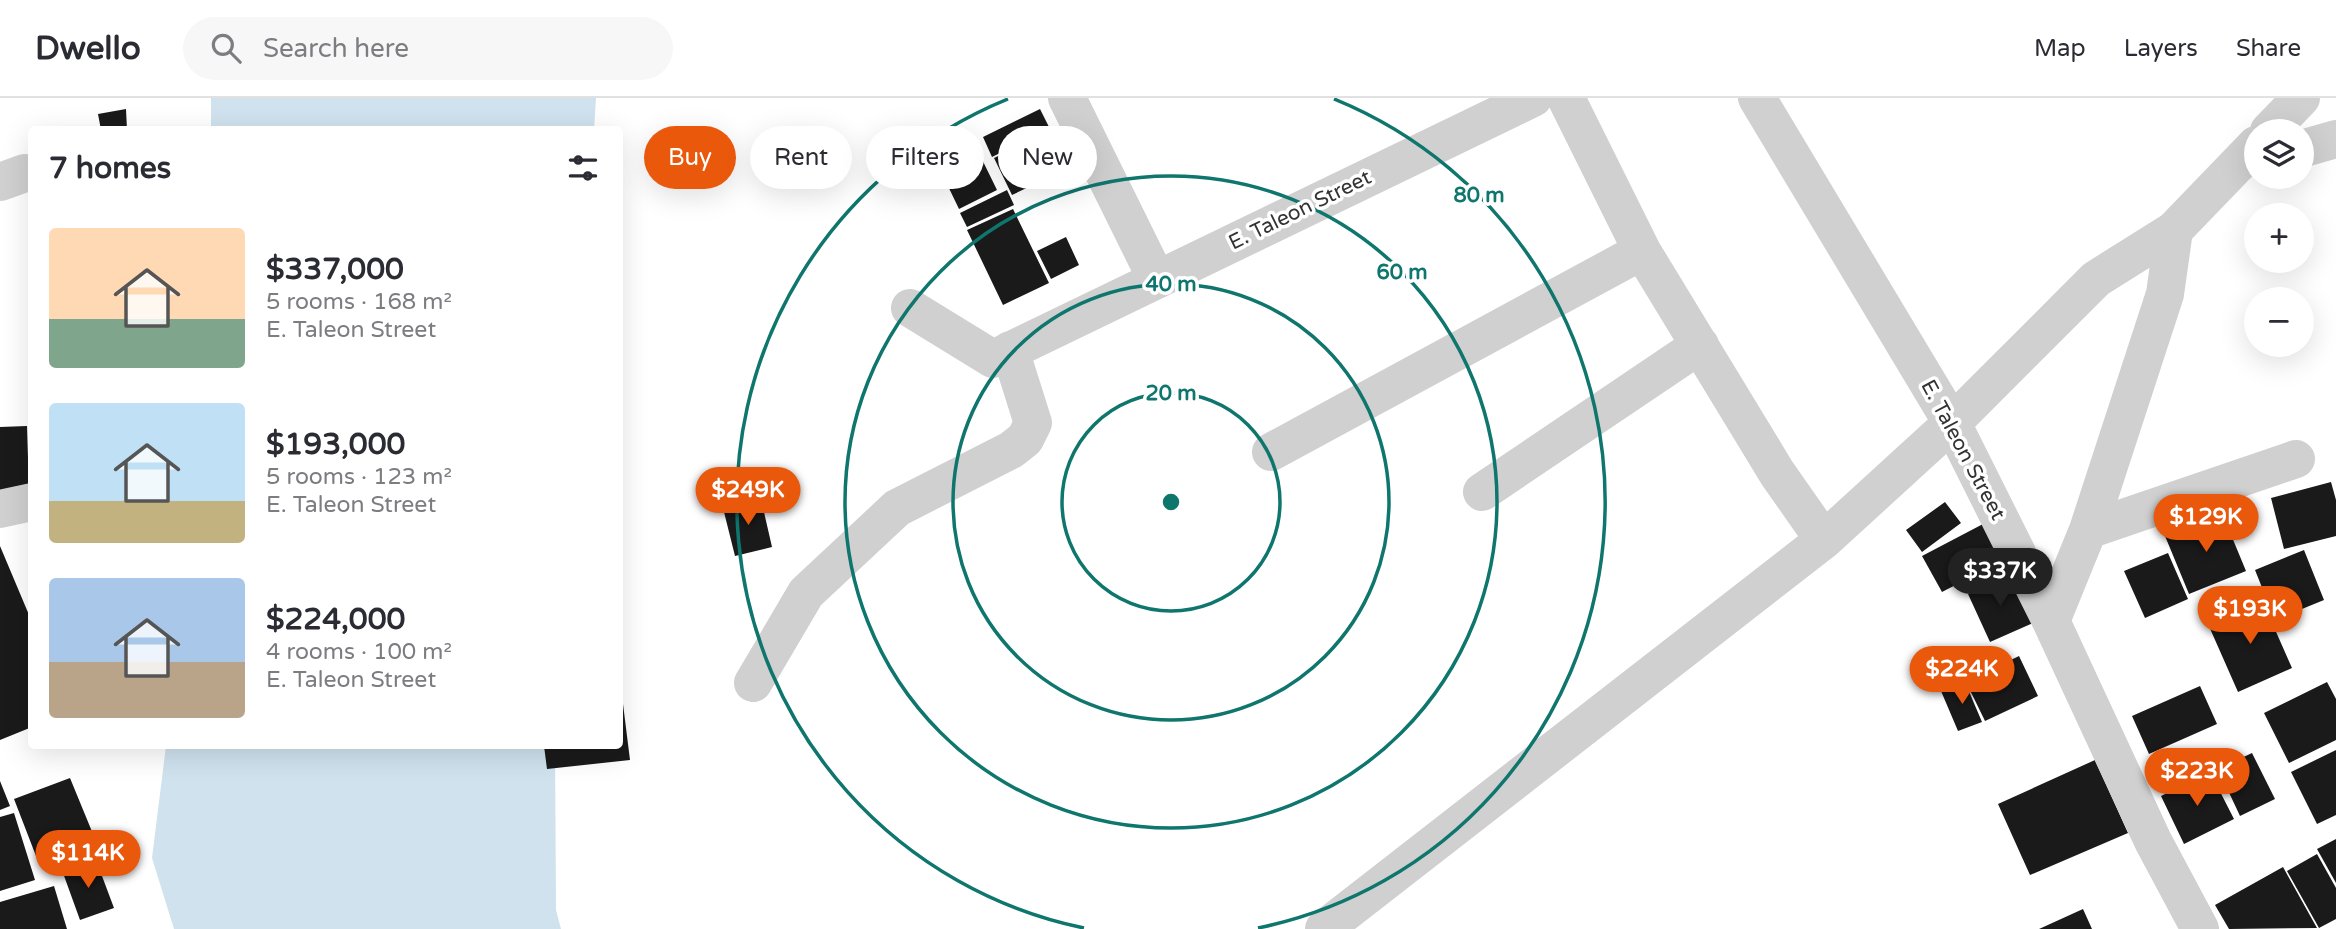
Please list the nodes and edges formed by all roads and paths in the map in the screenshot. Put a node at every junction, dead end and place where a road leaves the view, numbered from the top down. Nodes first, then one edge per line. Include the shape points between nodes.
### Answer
1 (1068, 98) edge
2 (1532, 98) edge
3 (1566, 98) edge
4 (1757, 98) edge
5 (2301, 98) edge
6 (2281, 119) edge
7 (2336, 139) edge
8 (2314, 145) edge
9 (2243, 168) edge
10 (2174, 230) junction
11 (1643, 251) junction
12 (1157, 279) junction
13 (910, 308) dead end
14 (1700, 345) junction
15 (1002, 354) junction
16 (1952, 423) junction
17 (1271, 452) dead end
18 (2296, 460) dead end
19 (1482, 492) dead end
20 (28, 503) edge
21 (0, 509) edge
22 (2088, 530) junction
23 (1824, 540) junction
24 (2051, 621) junction
25 (753, 683) dead end
26 (1324, 929) edge
27 (2200, 929) edge

1 - 12 street
2 - 12 street, E. Taleon Street
3 - 11 street
4 - 16 street, E. Taleon Street
5 - 6 street
7 - 8 street
9 - 10 street
10 - 16 street via 2096,279
10 - 22 street via 2165,294
11 - 14 street
11 - 17 street
12 - 15 street, E. Taleon Street
13 - 15 street
14 - 19 street
14 - 23 street via 1777,473
15 - 25 street via 1033,423 1025,439 897,508 806,593
16 - 23 street
16 - 24 street, E. Taleon Street
18 - 22 street
20 - 21 street
22 - 24 street
23 - 26 street
24 - 27 street, E. Taleon Street via 2153,841

